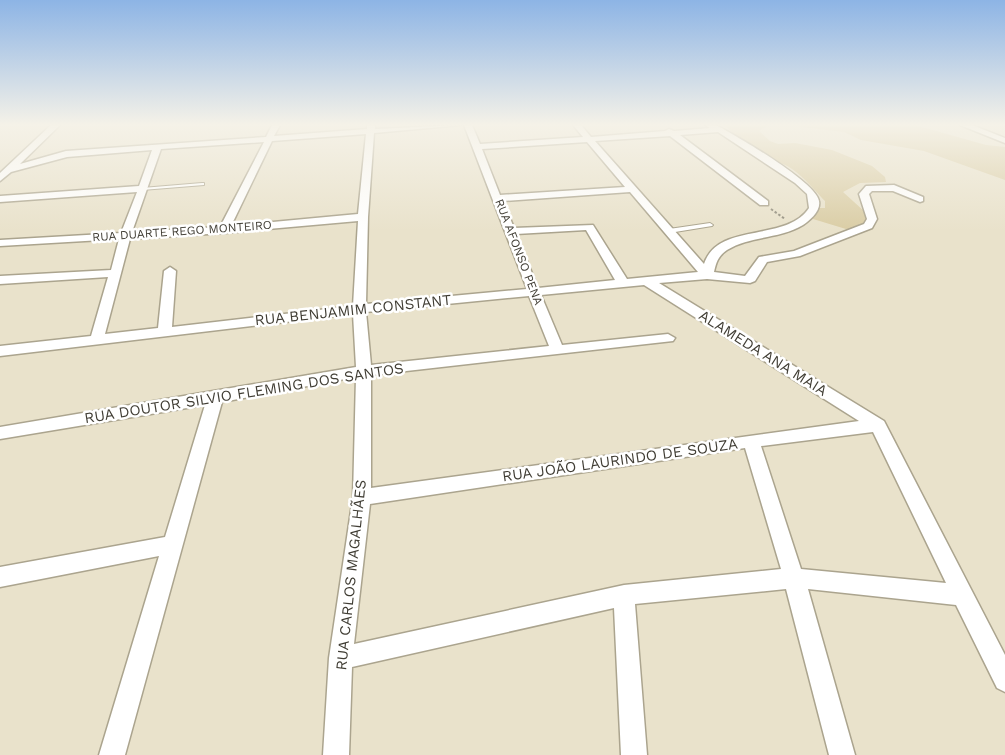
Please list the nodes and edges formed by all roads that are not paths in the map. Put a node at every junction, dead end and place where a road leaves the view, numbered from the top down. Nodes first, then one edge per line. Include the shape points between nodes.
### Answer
1 (19, 160) edge
2 (44, 160) edge
3 (153, 160) edge
4 (259, 160) edge
5 (368, 160) edge
6 (482, 160) edge
7 (607, 160) edge
8 (708, 160) edge
9 (765, 160) edge
10 (9, 170) junction
11 (0, 178) edge
12 (202, 184) dead end
13 (142, 189) junction
14 (632, 189) junction
15 (498, 198) junction
16 (0, 199) edge
17 (920, 199) dead end
18 (764, 202) road end
19 (363, 217) junction
20 (710, 225) dead end
21 (224, 230) junction
22 (509, 231) junction
23 (669, 231) junction
24 (126, 235) junction
25 (1, 244) edge
26 (170, 271) dead end
27 (114, 273) junction
28 (708, 275) junction
29 (0, 280) edge
30 (647, 281) junction
31 (622, 283) junction
32 (534, 292) junction
33 (359, 309) junction
34 (165, 331) junction
35 (668, 338) dead end
36 (97, 340) junction
37 (557, 350) junction
38 (0, 351) edge
39 (364, 371) junction
40 (215, 398) junction
41 (878, 426) junction
42 (0, 433) edge
43 (751, 441) junction
44 (362, 497) junction
45 (174, 544) junction
46 (0, 577) edge
47 (794, 578) junction
48 (624, 595) junction
49 (963, 595) junction
50 (341, 658) junction
51 (1005, 680) edge
52 (112, 755) edge
53 (336, 755) edge
54 (634, 755) edge
55 (842, 755) edge

1 - 10 street
2 - 10 street
3 - 13 street
4 - 21 street
5 - 19 street, RUA CARLOS MAGALHÃES
6 - 15 street, RUA AFONSO PENA
7 - 14 street
8 - 18 street
9 - 28 street via 811,193 815,206 805,219 794,226 734,242 713,257
10 - 11 street
12 - 13 lane
13 - 16 street
13 - 24 street
14 - 15 street
14 - 23 street
15 - 22 street, RUA AFONSO PENA
17 - 28 street, RUA BENJAMIM CONSTANT via 894,188 869,188 864,194 872,219 868,226 796,254 763,259 751,278 746,280
19 - 21 street, RUA DUARTE REGO MONTEIRO
19 - 33 street, RUA CARLOS MAGALHÃES
20 - 23 lane
21 - 24 street, RUA DUARTE REGO MONTEIRO
22 - 31 street via 589,227
22 - 32 street, RUA AFONSO PENA
23 - 28 street
24 - 25 street, RUA DUARTE REGO MONTEIRO
24 - 27 street
26 - 34 street
27 - 29 street
27 - 36 street
28 - 30 street, RUA BENJAMIM CONSTANT
30 - 31 street, RUA BENJAMIM CONSTANT
30 - 41 street, ALAMEDA ANA MAIA
31 - 32 street, RUA BENJAMIM CONSTANT
32 - 33 street, RUA BENJAMIM CONSTANT
32 - 37 street, RUA AFONSO PENA
33 - 34 street, RUA BENJAMIM CONSTANT
33 - 39 street, RUA CARLOS MAGALHÃES
34 - 36 street, RUA BENJAMIM CONSTANT
35 - 37 street, RUA DOUTOR SILVIO FLEMING DOS SANTOS
36 - 38 street, RUA BENJAMIM CONSTANT
37 - 39 street, RUA DOUTOR SILVIO FLEMING DOS SANTOS
39 - 40 street, RUA DOUTOR SILVIO FLEMING DOS SANTOS
39 - 44 street, RUA CARLOS MAGALHÃES
40 - 42 street, RUA DOUTOR SILVIO FLEMING DOS SANTOS
40 - 45 street
41 - 43 street, RUA JOÃO LAURINDO DE SOUZA
41 - 49 street
43 - 44 street, RUA JOÃO LAURINDO DE SOUZA
43 - 47 street
44 - 50 street, RUA CARLOS MAGALHÃES
45 - 46 street
45 - 52 street
47 - 48 street
47 - 49 street
47 - 55 street
48 - 50 street
48 - 54 street
49 - 51 street
50 - 53 street, RUA CARLOS MAGALHÃES

